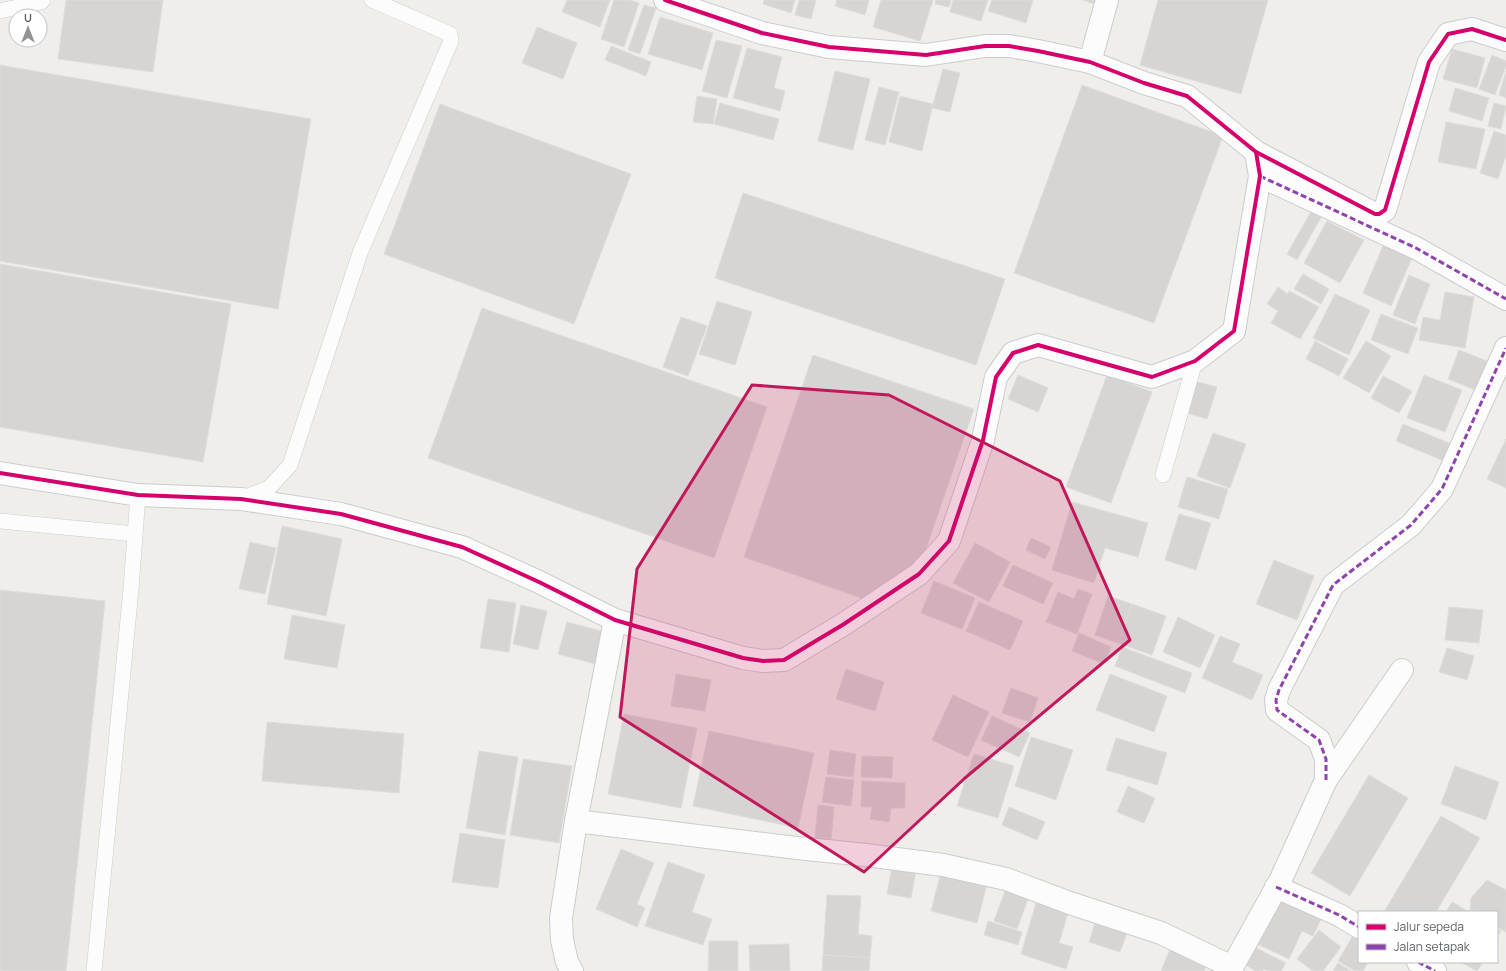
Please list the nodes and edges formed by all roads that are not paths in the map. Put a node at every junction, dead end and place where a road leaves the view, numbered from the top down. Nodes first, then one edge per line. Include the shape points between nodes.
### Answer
1 (43, 0) edge
2 (372, 0) edge
3 (665, 0) edge
4 (1107, 0) edge
5 (0, 11) edge
6 (1506, 40) edge
7 (1090, 62) junction
8 (1256, 152) junction
9 (1260, 176) junction
10 (1506, 299) edge
11 (1506, 348) edge
12 (1195, 361) junction
13 (0, 473) edge
14 (1163, 475) dead end
15 (138, 495) junction
16 (241, 499) junction
17 (0, 521) edge
18 (135, 534) junction
19 (615, 620) junction
20 (1402, 670) dead end
21 (1326, 780) junction
22 (576, 821) junction
23 (1276, 887) junction
24 (1358, 926) edge
25 (1420, 963) edge
26 (1231, 969) edge
27 (94, 971) edge
28 (572, 971) edge
29 (1435, 971) edge

1 - 5 lane
2 - 16 lane via 450,34 451,41 360,253 290,465 269,488
3 - 7 street via 762,33 829,47 926,56 985,46 1009,46
4 - 7 street
6 - 8 street via 1472,29 1448,34 1429,62 1385,210 1379,214 1374,214
7 - 8 street via 1187,96
8 - 9 street
9 - 10 street via 1416,248
9 - 12 street via 1234,331
11 - 21 street via 1442,489 1411,525 1333,585 1279,690 1277,710 1319,740 1326,759
12 - 14 lane
12 - 19 street via 1152,377 1038,345 1013,353 996,377 983,440 949,541 919,574 784,660 763,661 743,658
13 - 15 street
15 - 16 street
15 - 18 lane
16 - 19 street via 340,514 462,547
17 - 18 lane
18 - 27 lane
19 - 22 street
20 - 21 street
21 - 23 street
22 - 26 street via 943,865 1006,879 1161,933
22 - 28 street via 561,918 562,940
23 - 24 street
23 - 26 street
25 - 29 street

